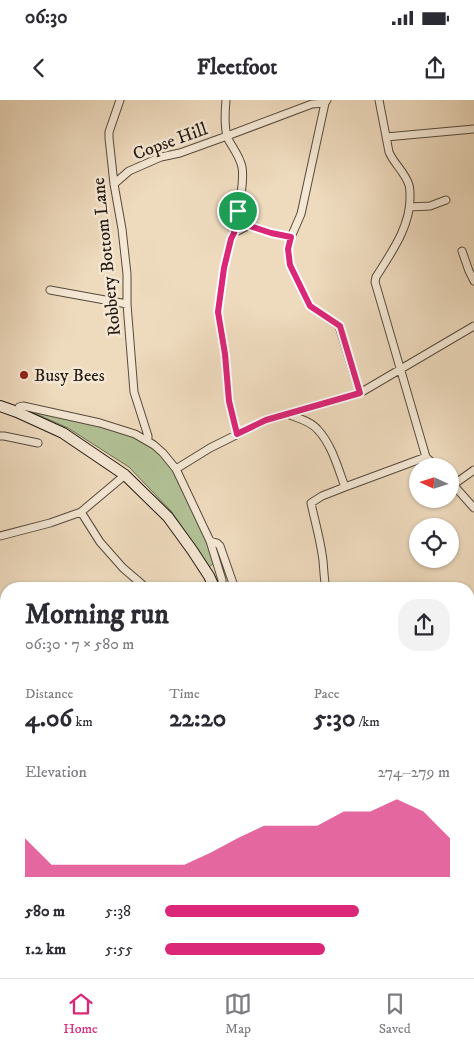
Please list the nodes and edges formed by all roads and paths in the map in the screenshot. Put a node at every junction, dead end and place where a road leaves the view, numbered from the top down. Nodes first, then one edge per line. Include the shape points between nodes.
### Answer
1 (120, 100) edge
2 (226, 100) edge
3 (380, 100) edge
4 (326, 102) edge
5 (474, 129) edge
6 (227, 136) junction
7 (386, 137) junction
8 (114, 184) junction
9 (446, 200) dead end
10 (410, 207) junction
11 (238, 211) junction
12 (250, 226) junction
13 (234, 233) junction
14 (291, 237) junction
15 (462, 251) dead end
16 (474, 281) edge
17 (50, 290) dead end
18 (127, 304) junction
19 (474, 326) edge
20 (400, 370) junction
21 (360, 393) junction
22 (0, 406) edge
23 (17, 412) junction
24 (287, 414) junction
25 (237, 434) junction
26 (0, 436) edge
27 (148, 441) junction
28 (38, 443) dead end
29 (426, 456) joint
30 (176, 469) junction
31 (474, 470) edge
32 (125, 475) junction
33 (459, 479) edge
34 (344, 487) junction
35 (459, 491) edge
36 (474, 508) edge
37 (82, 512) junction
38 (0, 536) edge
39 (210, 541) junction
40 (218, 569) junction
41 (209, 576) junction
42 (139, 582) edge
43 (212, 582) edge
44 (221, 582) edge
45 (233, 582) edge
46 (325, 582) edge

1 - 8 street, Robbery Bottom Lane via 109,132
2 - 6 street
3 - 7 street
4 - 6 street, Copse Hill via 312,104
4 - 14 street via 301,214
5 - 7 street
6 - 8 street, Copse Hill via 161,157 130,171
6 - 11 street via 243,176
7 - 10 street via 392,159 409,185
8 - 18 street, Robbery Bottom Lane via 127,274
9 - 10 street via 430,206
10 - 20 street via 398,241 376,277
11 - 12 street
11 - 13 street
12 - 13 street
12 - 14 street
13 - 25 street via 224,268 218,312 229,401
14 - 21 street via 288,249 290,265 310,306 340,326
15 - 16 street
17 - 18 street
18 - 27 street, Robbery Bottom Lane via 134,392
19 - 20 street
20 - 21 street
20 - 29 street
21 - 24 street
22 - 23 main road
23 - 27 street via 21,406 30,407 100,422
23 - 32 main road via 63,433
24 - 25 street
24 - 34 street via 318,429
25 - 30 street
26 - 28 street
27 - 30 street
29 - 34 street
30 - 39 street
31 - 33 street
32 - 37 street
32 - 41 main road via 168,517
34 - 46 street via 311,503
35 - 36 street
37 - 38 street
37 - 42 street via 100,542
39 - 40 street
39 - 45 street via 220,546
40 - 41 street
40 - 44 street
41 - 43 main road

